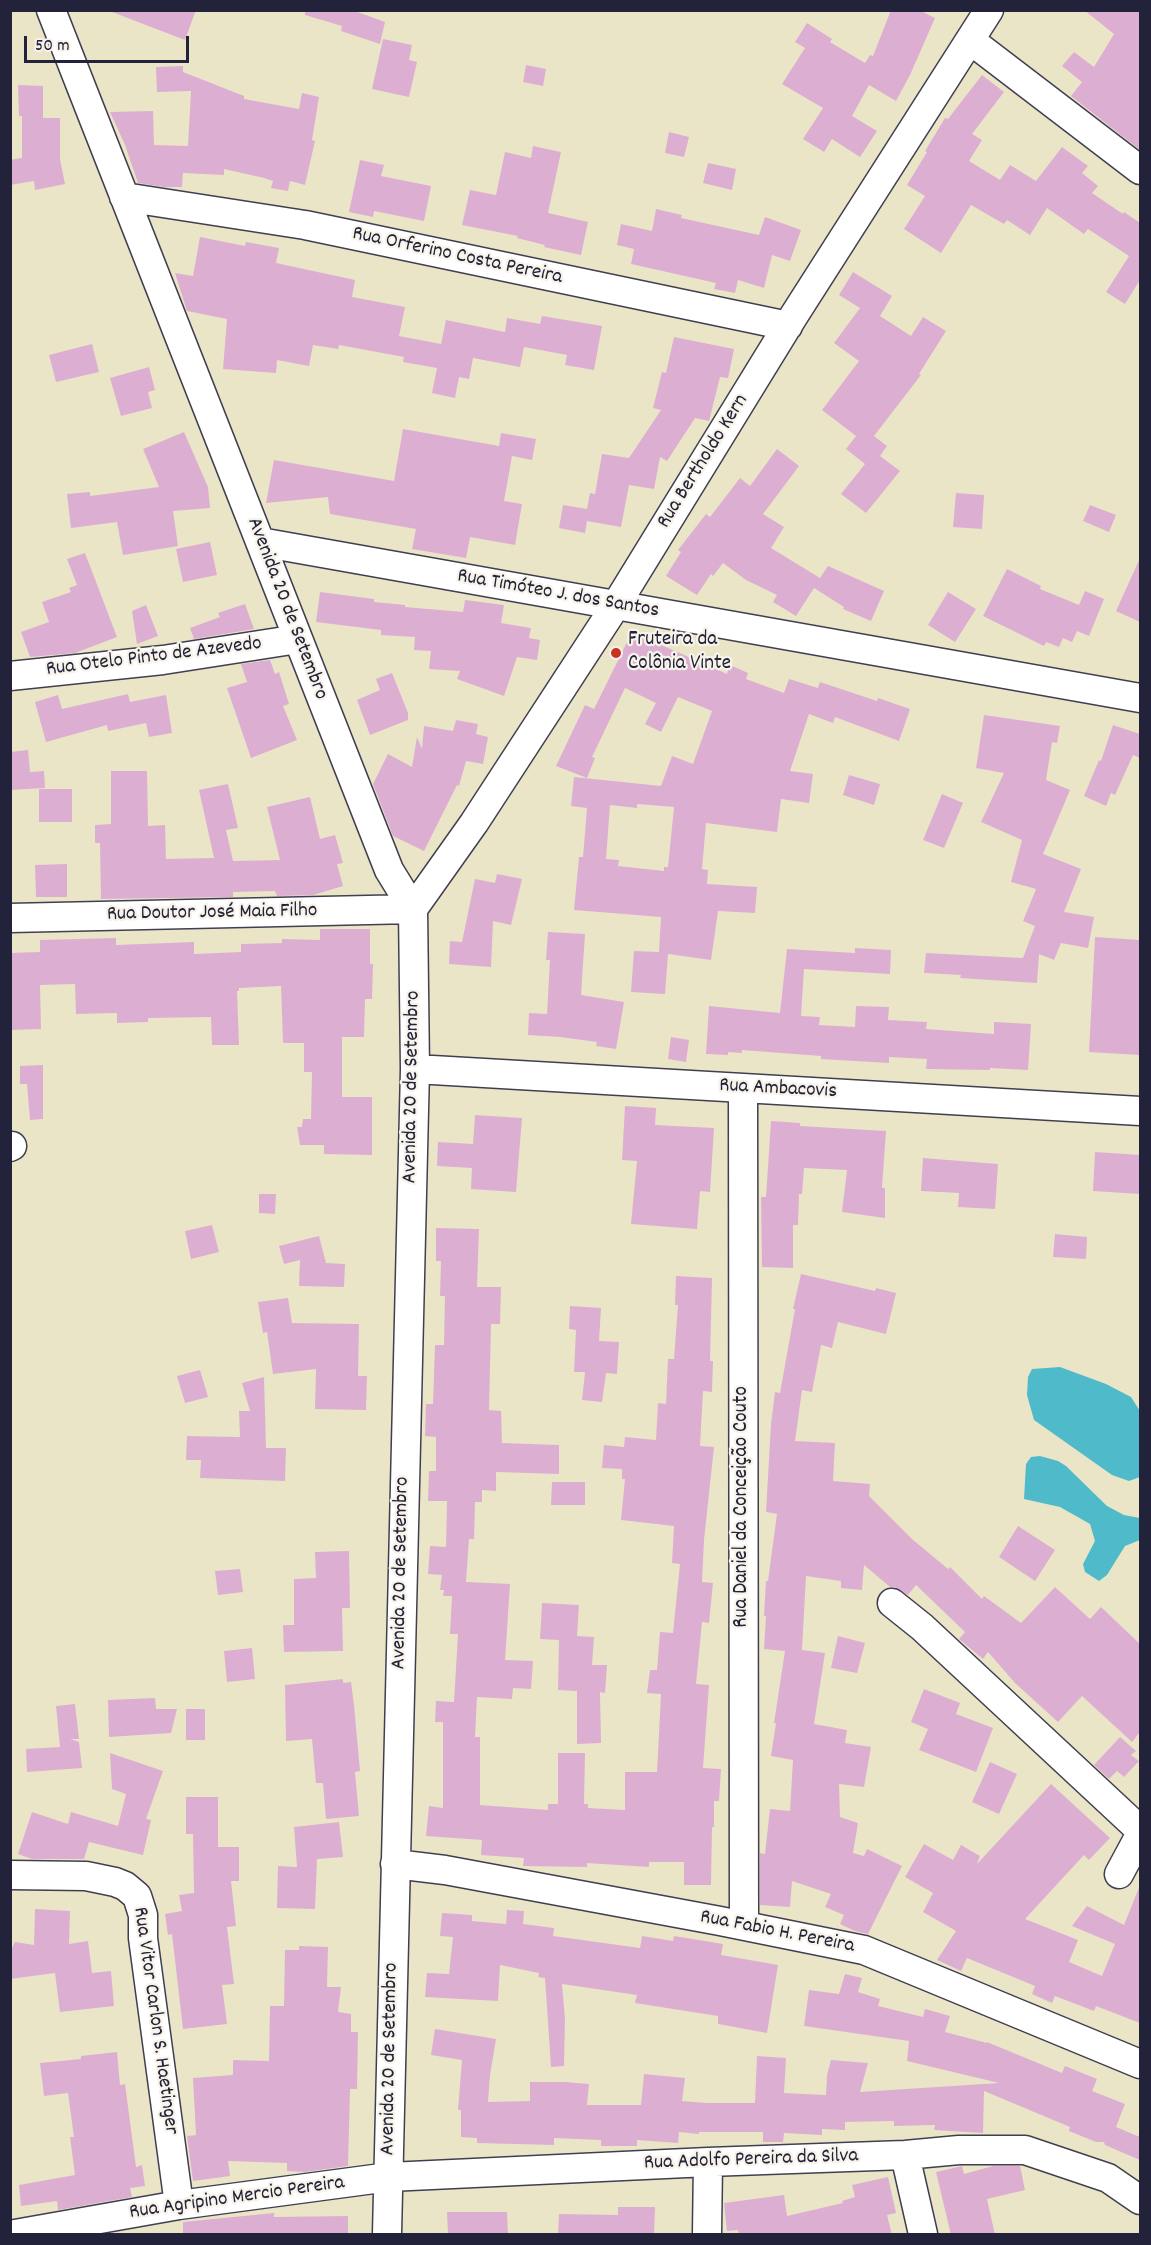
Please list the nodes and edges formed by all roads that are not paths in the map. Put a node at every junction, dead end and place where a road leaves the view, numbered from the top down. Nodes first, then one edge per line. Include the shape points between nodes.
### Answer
1 (51, 10) edge
2 (989, 10) edge
3 (970, 40) junction
4 (1140, 170) edge
5 (124, 197) junction
6 (788, 326) junction
7 (260, 542) junction
8 (616, 605) junction
9 (298, 639) junction
10 (10, 676) edge
11 (1140, 698) edge
12 (413, 909) junction
13 (10, 918) edge
14 (415, 1069) junction
15 (743, 1088) junction
16 (1140, 1111) edge
17 (892, 1603) dead end
18 (1140, 1830) edge
19 (1140, 1835) edge
20 (395, 1864) junction
21 (1119, 1874) dead end
22 (10, 1875) edge
23 (744, 1925) junction
24 (1140, 2064) edge
25 (905, 2155) junction
26 (708, 2162) junction
27 (389, 2177) junction
28 (1140, 2200) edge
29 (179, 2205) junction
30 (15, 2235) edge
31 (387, 2235) edge
32 (707, 2235) edge
33 (923, 2235) edge

1 - 5 street, Avenida 20 de Setembro
2 - 3 street, Rua Bertholdo Kern
3 - 4 street
3 - 6 street, Rua Bertholdo Kern
5 - 6 street, Rua Orferino Costa Pereira via 305,225
5 - 7 street, Avenida 20 de Setembro
6 - 8 street, Rua Bertholdo Kern
7 - 8 street, Rua Timóteo J. dos Santos
7 - 9 street, Avenida 20 de Setembro
8 - 11 street, Rua Timóteo J. dos Santos
8 - 12 street, Rua Bertholdo Kern
9 - 10 street, Rua Otelo Pinto de Azevedo via 163,660
9 - 12 street, Avenida 20 de Setembro via 389,870
12 - 13 street, Rua Doutor José Maia Filho
12 - 14 street, Avenida 20 de Setembro
14 - 15 street, Rua Ambacovis
14 - 20 street, Avenida 20 de Setembro
15 - 16 street, Rua Ambacovis
15 - 23 street, Rua Daniel da Conceição Couto
17 - 18 street
19 - 21 street
20 - 23 street, Rua Fabio H. Pereira
20 - 27 street, Avenida 20 de Setembro
22 - 29 street, Rua Vitor Carlon S. Haetinger via 86,1876 125,1886 136,1896 143,1914
23 - 24 street, Rua Fabio H. Pereira via 864,1950
25 - 26 street, Rua Adolfo Pereira da Silva
25 - 28 street, Rua Adolfo Pereira da Silva via 1025,2150 1108,2178
25 - 33 street
26 - 27 street, Rua Adolfo Pereira da Silva
26 - 32 street
27 - 29 street, Rua Agripino Mercio Pereira
27 - 31 street, Avenida 20 de Setembro
29 - 30 street, Rua Agripino Mercio Pereira

